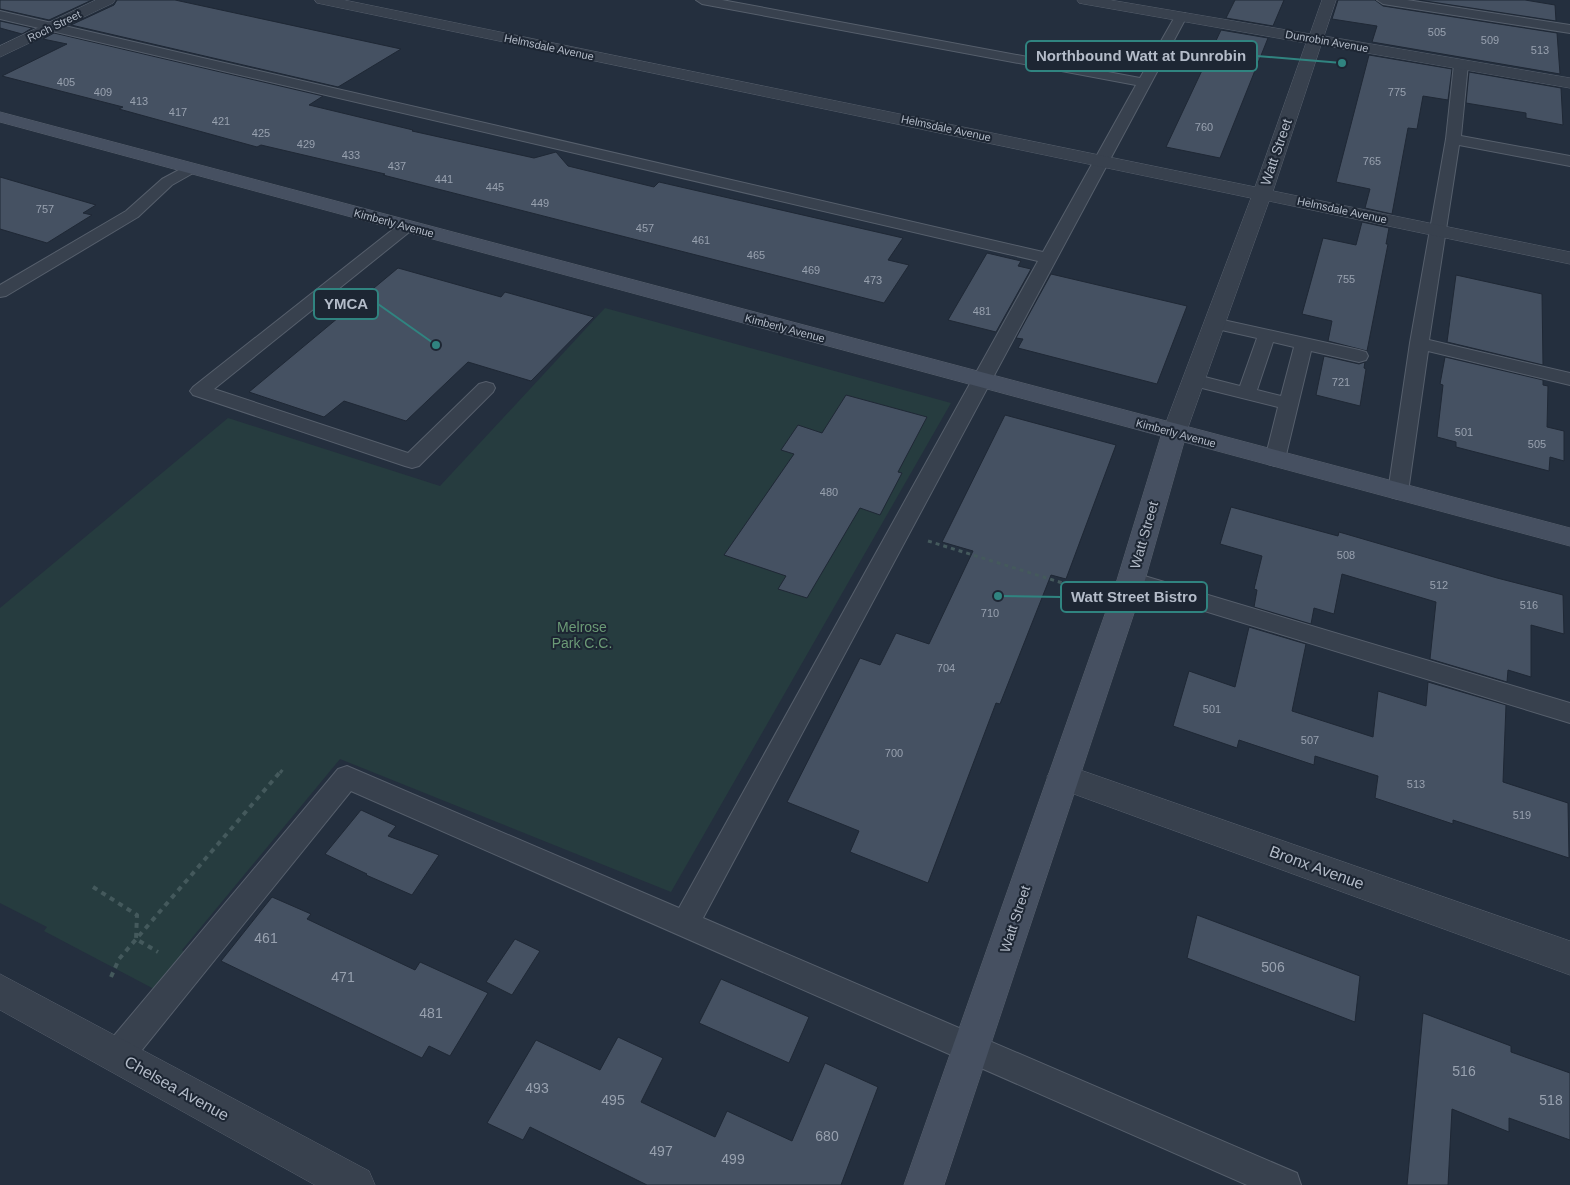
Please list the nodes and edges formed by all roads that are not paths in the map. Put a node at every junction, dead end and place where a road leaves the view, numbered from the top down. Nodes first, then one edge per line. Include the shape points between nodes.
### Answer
1 (108, 0) edge
2 (322, 0) edge
3 (702, 0) edge
4 (1084, 0) edge
5 (1329, 0) edge
6 (1383, 0) edge
7 (0, 15) edge
8 (1181, 16) junction
9 (52, 27) junction
10 (1570, 30) edge
11 (1316, 39) junction
12 (0, 52) edge
13 (1461, 64) junction
14 (1145, 83) junction
15 (1570, 83) edge
16 (0, 118) edge
17 (1453, 139) junction
18 (1102, 160) junction
19 (1570, 161) edge
20 (190, 168) junction
21 (1262, 194) junction
22 (407, 226) junction
23 (1437, 230) junction
24 (1570, 258) edge
25 (1050, 259) junction
26 (0, 292) edge
27 (1214, 323) junction
28 (1267, 335) junction
29 (1419, 343) junction
30 (1304, 344) junction
31 (1359, 356) dead end
32 (1570, 379) edge
33 (1193, 380) junction
34 (982, 381) junction
35 (486, 388) dead end
36 (1246, 394) junction
37 (1289, 404) junction
38 (1174, 432) junction
39 (1275, 459) junction
40 (1398, 492) junction
41 (1570, 538) edge
42 (1131, 580) junction
43 (1570, 713) edge
44 (1063, 777) junction
45 (685, 924) junction
46 (1570, 958) edge
47 (0, 991) edge
48 (972, 1050) junction
49 (118, 1055) junction
50 (355, 1185) edge
51 (924, 1185) edge
52 (1285, 1185) edge

1 - 9 street, Roch Street
2 - 18 street, Helmsdale Avenue
3 - 14 lane
4 - 8 street, Dunrobin Avenue
5 - 11 street, Watt Street
6 - 10 lane
7 - 9 lane
8 - 11 street, Dunrobin Avenue
8 - 14 lane
9 - 12 street, Roch Street
9 - 25 lane
11 - 13 street, Dunrobin Avenue
11 - 21 street, Watt Street
13 - 15 street, Dunrobin Avenue
13 - 17 lane
14 - 18 lane
16 - 20 street, Kimberly Avenue
17 - 19 lane
17 - 23 lane
18 - 21 street, Helmsdale Avenue
18 - 25 lane
20 - 22 street, Kimberly Avenue
20 - 26 lane via 167,182 132,214
21 - 23 street, Helmsdale Avenue
21 - 27 street, Watt Street
22 - 34 street, Kimberly Avenue
22 - 35 lane via 200,391 412,461
23 - 24 street, Helmsdale Avenue
23 - 29 lane
25 - 34 lane
27 - 28 lane
27 - 33 street, Watt Street
28 - 30 lane
28 - 36 lane
29 - 32 lane
29 - 40 lane
30 - 31 lane
30 - 37 lane
33 - 36 lane
33 - 38 street, Watt Street
34 - 38 street, Kimberly Avenue
34 - 45 lane
36 - 37 lane
37 - 39 lane
38 - 39 street, Kimberly Avenue
38 - 42 street, Watt Street
39 - 40 street, Kimberly Avenue
40 - 41 street, Kimberly Avenue
42 - 43 lane
42 - 44 street, Watt Street
44 - 46 street, Bronx Avenue
44 - 48 street, Watt Street
45 - 48 lane
45 - 49 lane via 347,777
47 - 49 street, Chelsea Avenue
48 - 51 street, Watt Street
48 - 52 lane
49 - 50 street, Chelsea Avenue

